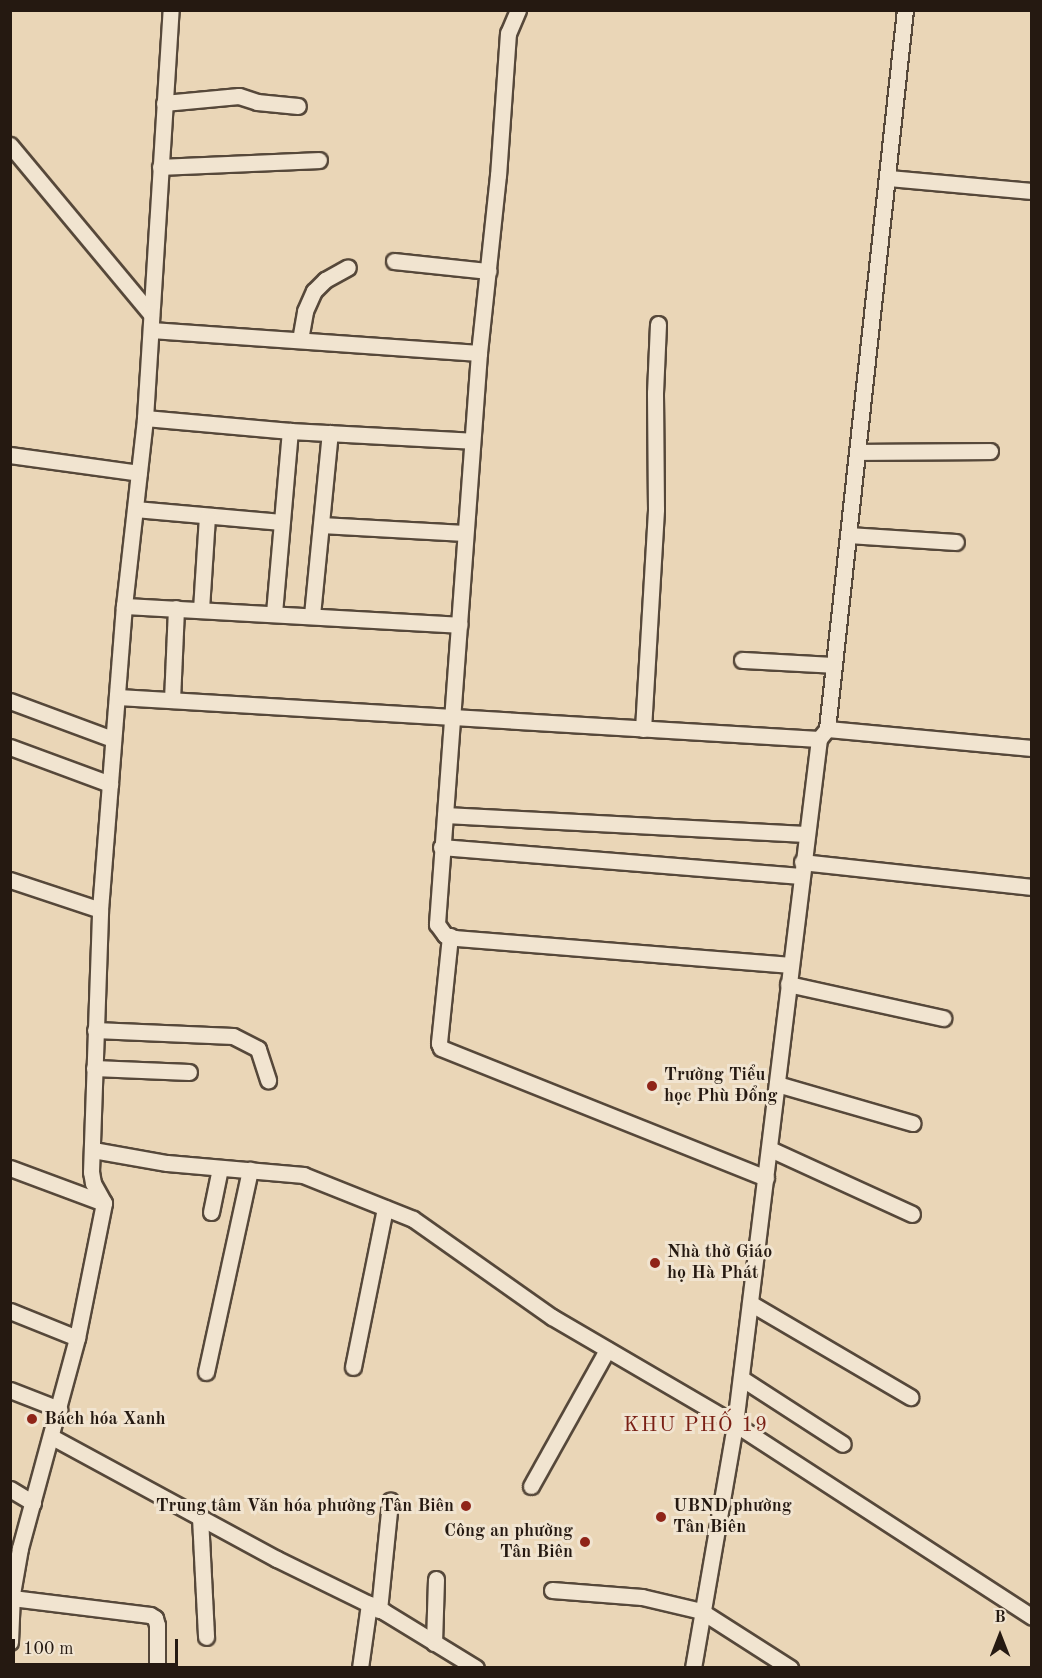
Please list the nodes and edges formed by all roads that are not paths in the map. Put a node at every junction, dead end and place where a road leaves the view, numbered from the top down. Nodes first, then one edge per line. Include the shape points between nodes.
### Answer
1 (171, 10) edge
2 (518, 10) edge
3 (905, 10) edge
4 (164, 103) junction
5 (298, 106) dead end
6 (10, 145) edge
7 (319, 160) dead end
8 (160, 168) junction
9 (888, 178) junction
10 (1032, 191) edge
11 (394, 261) dead end
12 (348, 267) dead end
13 (488, 271) junction
14 (151, 314) junction
15 (658, 324) dead end
16 (151, 330) junction
17 (300, 340) junction
18 (479, 353) junction
19 (145, 418) junction
20 (290, 431) junction
21 (330, 433) junction
22 (472, 441) junction
23 (990, 451) dead end
24 (856, 452) junction
25 (10, 455) edge
26 (139, 473) junction
27 (135, 509) junction
28 (207, 516) junction
29 (281, 522) junction
30 (321, 525) junction
31 (465, 533) junction
32 (848, 535) junction
33 (956, 542) dead end
34 (124, 606) junction
35 (176, 608) junction
36 (201, 609) junction
37 (274, 613) junction
38 (312, 615) junction
39 (459, 625) junction
40 (742, 660) dead end
41 (834, 665) junction
42 (118, 697) junction
43 (172, 700) junction
44 (10, 701) edge
45 (454, 716) junction
46 (643, 729) junction
47 (823, 734) junction
48 (113, 739) junction
49 (10, 747) edge
50 (1032, 748) edge
51 (110, 784) junction
52 (445, 815) junction
53 (805, 834) junction
54 (441, 847) junction
55 (801, 869) junction
56 (10, 880) edge
57 (1032, 887) edge
58 (100, 910) junction
59 (450, 936) junction
60 (790, 965) junction
61 (788, 984) junction
62 (943, 1018) dead end
63 (95, 1029) junction
64 (94, 1068) junction
65 (189, 1072) dead end
66 (268, 1080) dead end
67 (777, 1084) junction
68 (912, 1123) dead end
69 (770, 1149) junction
70 (93, 1150) junction
71 (11, 1168) edge
72 (220, 1168) junction
73 (249, 1170) junction
74 (766, 1178) junction
75 (104, 1203) junction
76 (386, 1208) junction
77 (212, 1212) dead end
78 (912, 1214) dead end
79 (750, 1303) junction
80 (10, 1311) edge
81 (77, 1338) junction
82 (607, 1350) junction
83 (353, 1367) dead end
84 (206, 1372) dead end
85 (741, 1378) junction
86 (10, 1390) edge
87 (910, 1396) dead end
88 (59, 1409) junction
89 (735, 1424) junction
90 (52, 1437) junction
91 (843, 1444) dead end
92 (531, 1486) dead end
93 (10, 1489) edge
94 (390, 1501) dead end
95 (33, 1503) junction
96 (200, 1517) junction
97 (436, 1579) dead end
98 (552, 1590) dead end
99 (11, 1595) edge
100 (374, 1607) junction
101 (701, 1611) junction
102 (1032, 1617) edge
103 (206, 1637) dead end
104 (10, 1642) edge
105 (435, 1642) junction
106 (157, 1663) dead end
107 (773, 1663) edge
108 (360, 1668) edge
109 (476, 1668) edge
110 (693, 1668) edge
111 (790, 1668) edge

1 - 4 street
2 - 13 street via 508,33
3 - 9 street
4 - 5 street via 239,96
4 - 8 street
6 - 14 street
7 - 8 street
8 - 14 street
9 - 10 street
9 - 24 street
11 - 13 street
12 - 17 street via 314,291 305,311
13 - 18 street
14 - 16 street
15 - 46 street via 656,509
16 - 17 street
16 - 19 street
17 - 18 street
18 - 22 street
19 - 20 street
19 - 26 street
20 - 21 street
20 - 29 street
21 - 22 street
21 - 30 street
22 - 31 street
23 - 24 street
24 - 32 street
25 - 26 street
26 - 27 street
27 - 28 street
27 - 34 street
28 - 29 street
28 - 36 street
29 - 37 street
30 - 31 street
30 - 38 street
31 - 39 street
32 - 33 street
32 - 41 street
34 - 35 street
34 - 42 street
35 - 36 street
35 - 43 street
36 - 37 street
37 - 38 street
38 - 39 street
39 - 45 street
40 - 41 street
41 - 47 street
42 - 43 street
42 - 48 street
43 - 45 street
44 - 48 street
45 - 46 street
45 - 52 street
46 - 47 street
47 - 50 street
47 - 53 street
48 - 51 street
49 - 51 street
51 - 58 street
52 - 53 street
52 - 54 street
53 - 55 street
54 - 55 street
54 - 59 street via 435,918 440,930
55 - 57 street
55 - 60 street
56 - 58 street
58 - 63 street
59 - 60 street
59 - 74 street via 441,1048
60 - 61 street
61 - 62 street
61 - 67 street
63 - 64 street
63 - 66 street via 234,1036 258,1049
64 - 65 street
64 - 70 street
67 - 68 street
67 - 69 street
69 - 74 street
69 - 78 street
70 - 72 street
70 - 75 street via 93,1183
71 - 75 street
72 - 73 street
72 - 77 street
73 - 76 street via 303,1175
73 - 84 street
74 - 79 street
75 - 81 street
76 - 82 street via 413,1219 534,1305
76 - 83 street
79 - 85 street
79 - 87 street
80 - 81 street
81 - 88 street
82 - 89 street
82 - 92 street
85 - 89 street
85 - 91 street
86 - 88 street
88 - 90 street
89 - 101 street
89 - 102 street
90 - 95 street
90 - 96 street
93 - 95 street
94 - 100 street
95 - 99 street
96 - 100 street
96 - 103 street
97 - 105 street
98 - 101 street via 642,1597
99 - 104 street
99 - 106 street via 150,1615 157,1625
100 - 105 street
100 - 108 street
101 - 107 street
101 - 110 street
105 - 109 street
107 - 111 street

